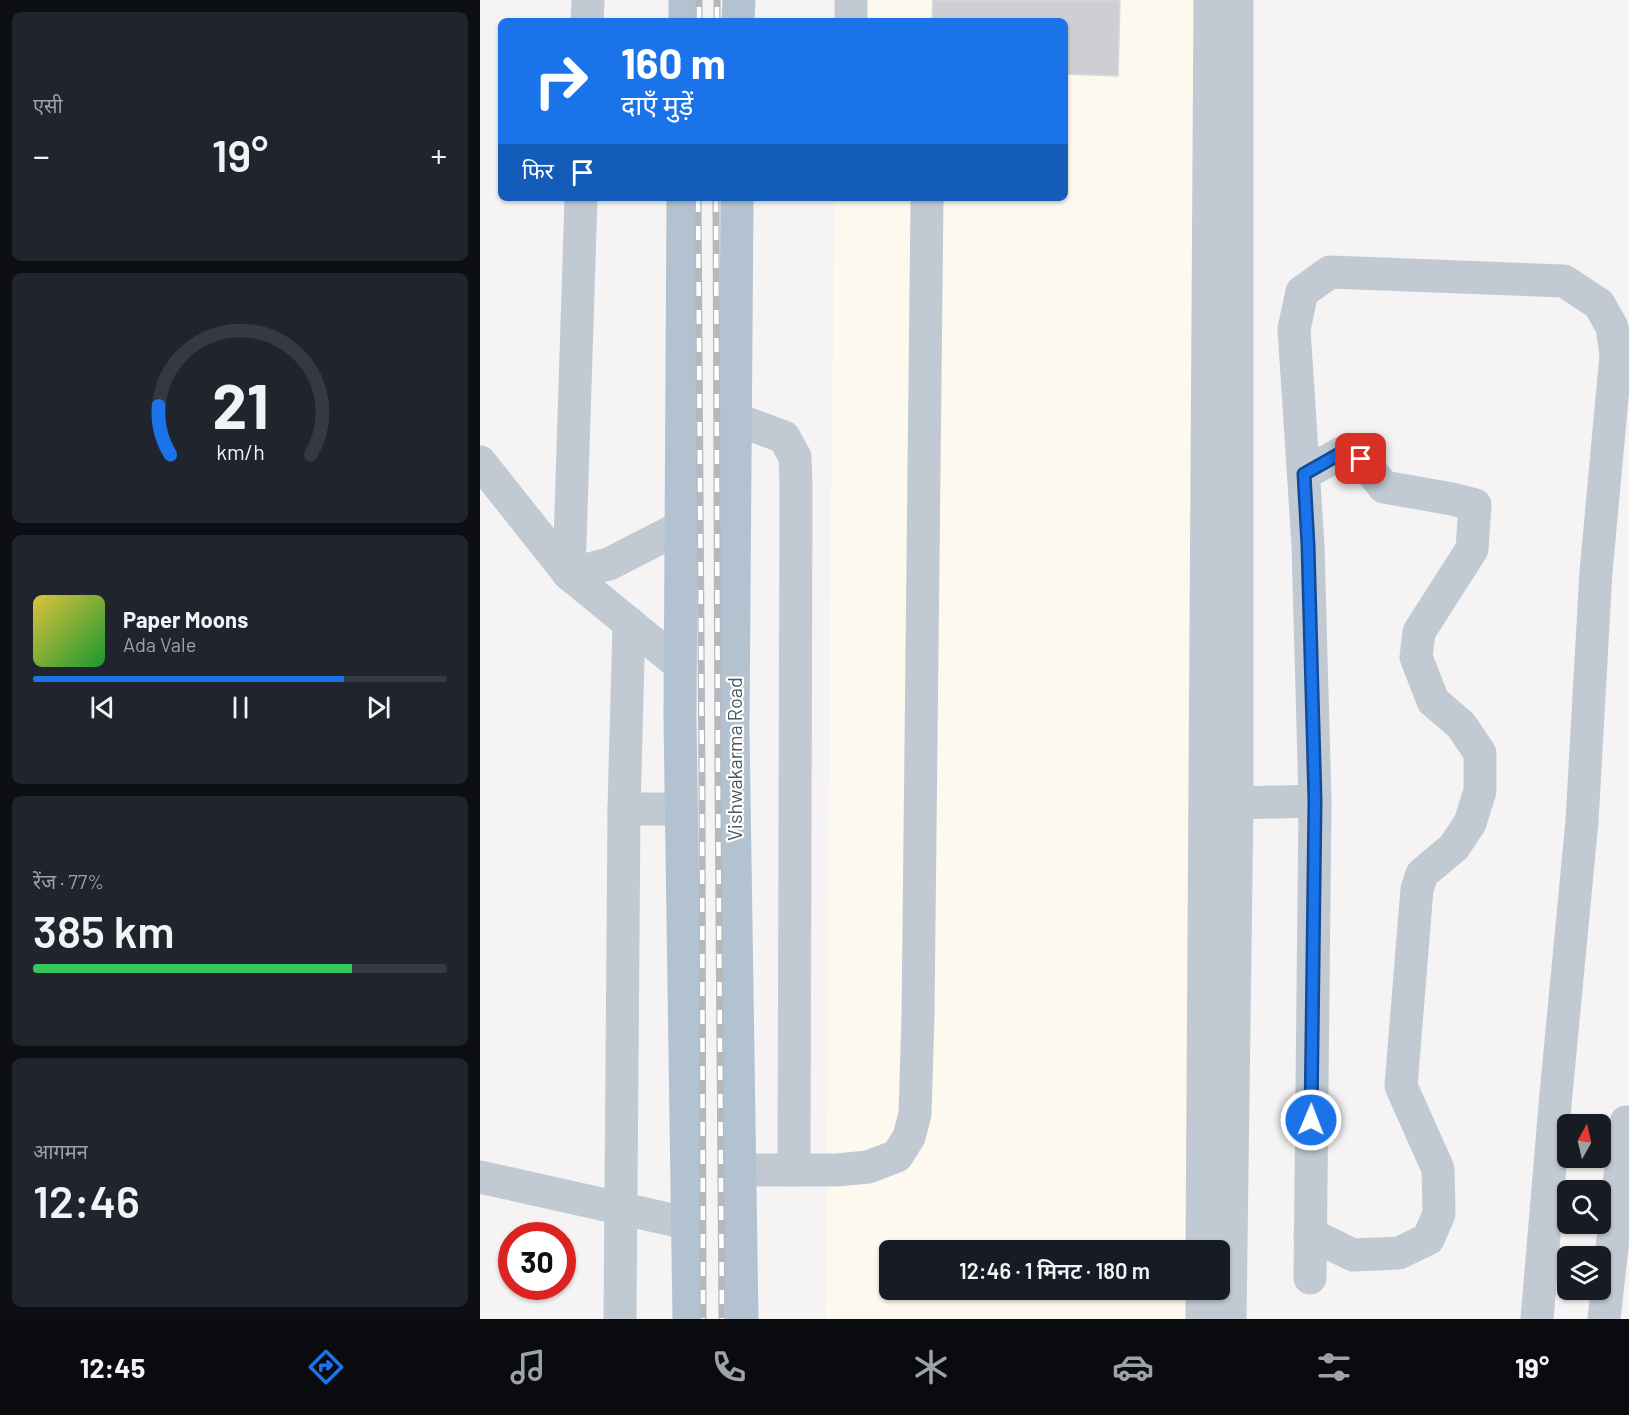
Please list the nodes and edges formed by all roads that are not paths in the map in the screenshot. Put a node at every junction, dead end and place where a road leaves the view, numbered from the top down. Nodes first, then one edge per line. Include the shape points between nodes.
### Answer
1 (588, 0) edge
2 (685, 0) edge
3 (739, 0) edge
4 (851, 0) edge
5 (1210, 0) edge
6 (1237, 0) edge
7 (587, 18) edge
8 (685, 18) edge
9 (738, 18) edge
10 (851, 18) edge
11 (581, 201) edge
12 (683, 201) edge
13 (737, 201) edge
14 (927, 201) edge
15 (735, 419) junction
16 (480, 462) edge
17 (1304, 474) junction
18 (681, 526) junction
19 (569, 574) junction
20 (629, 623) junction
21 (680, 665) junction
22 (1315, 801) junction
23 (1238, 803) junction
24 (624, 809) junction
25 (681, 809) junction
26 (1629, 1122) edge
27 (740, 1170) junction
28 (794, 1170) junction
29 (480, 1177) edge
30 (620, 1208) junction
31 (686, 1223) junction
32 (1310, 1234) junction
33 (1203, 1240) edge
34 (1310, 1278) dead end
35 (1202, 1300) edge
36 (620, 1319) edge
37 (688, 1319) edge
38 (742, 1319) edge
39 (1202, 1319) edge
40 (1230, 1319) edge
41 (1537, 1319) edge
42 (1604, 1319) edge

1 - 7 street
2 - 8 main road
3 - 9 main road
4 - 10 street
5 - 33 street
6 - 23 street
11 - 19 street
12 - 18 main road
13 - 15 main road, Vishwakarma Road
14 - 28 street via 915,1114 909,1137 897,1156 868,1167
15 - 27 main road, Vishwakarma Road via 733,729
15 - 28 street via 784,437 795,457
16 - 19 street
17 - 22 street
17 - 32 street via 1341,453 1361,459 1384,487 1475,506 1472,549 1419,632 1416,657 1433,700 1461,725 1480,753 1480,791 1470,823 1454,847 1422,874 1417,889 1401,1086 1438,1169 1439,1214 1428,1239 1399,1253 1353,1255
17 - 41 street via 1294,329 1302,292 1330,272 1564,281 1599,304 1612,327 1616,355 1596,572 1582,821
18 - 19 street via 609,564
18 - 21 main road
19 - 20 street
20 - 21 street
20 - 24 street
21 - 25 main road
22 - 23 street
22 - 32 street
23 - 40 street
24 - 25 street
24 - 30 street
25 - 31 main road
26 - 42 street
27 - 28 street
27 - 38 main road, Vishwakarma Road
29 - 30 street
30 - 31 street
30 - 36 street
31 - 37 main road
32 - 34 street
35 - 39 street

